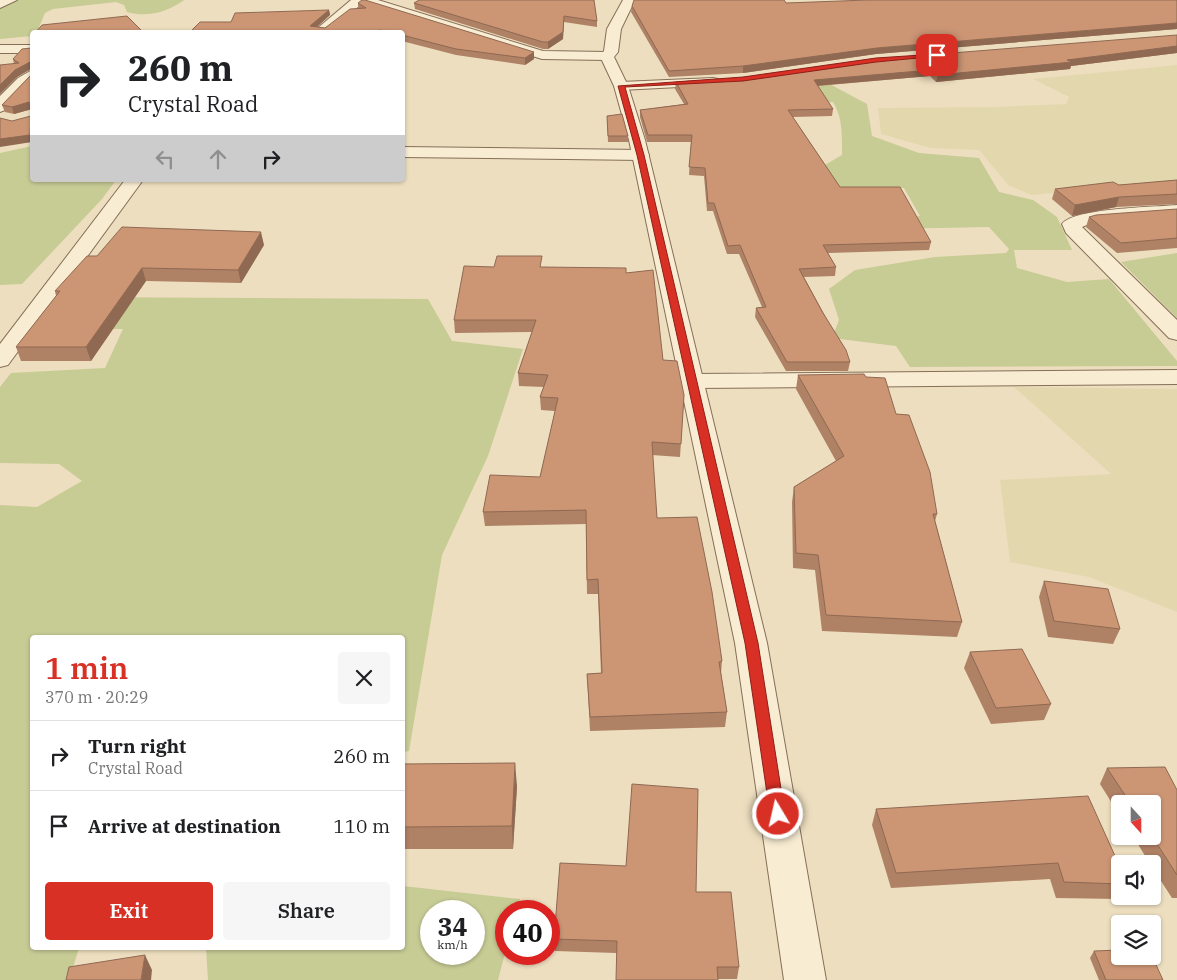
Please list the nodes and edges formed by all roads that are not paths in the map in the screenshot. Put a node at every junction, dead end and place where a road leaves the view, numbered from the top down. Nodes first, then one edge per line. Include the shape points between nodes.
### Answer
1 (10, 0) edge
2 (359, 0) edge
3 (365, 0) edge
4 (629, 0) edge
5 (0, 4) edge
6 (322, 30) edge
7 (0, 49) edge
8 (30, 49) edge
9 (607, 56) junction
10 (30, 75) edge
11 (724, 81) edge
12 (621, 86) junction
13 (2, 115) edge
14 (405, 152) edge
15 (640, 155) junction
16 (133, 182) edge
17 (1177, 211) edge
18 (1177, 333) edge
19 (0, 360) edge
20 (1177, 377) edge
21 (692, 381) junction
22 (805, 980) edge

1 - 5 street
2 - 6 street
3 - 9 street via 542,55
4 - 9 street via 614,29 611,52
7 - 8 street
9 - 12 street
10 - 13 street via 19,82
11 - 12 street
12 - 15 street
14 - 15 street
15 - 21 street
16 - 19 street
17 - 18 street via 1089,218 1072,224 1073,230
20 - 21 street
21 - 22 street via 751,643

